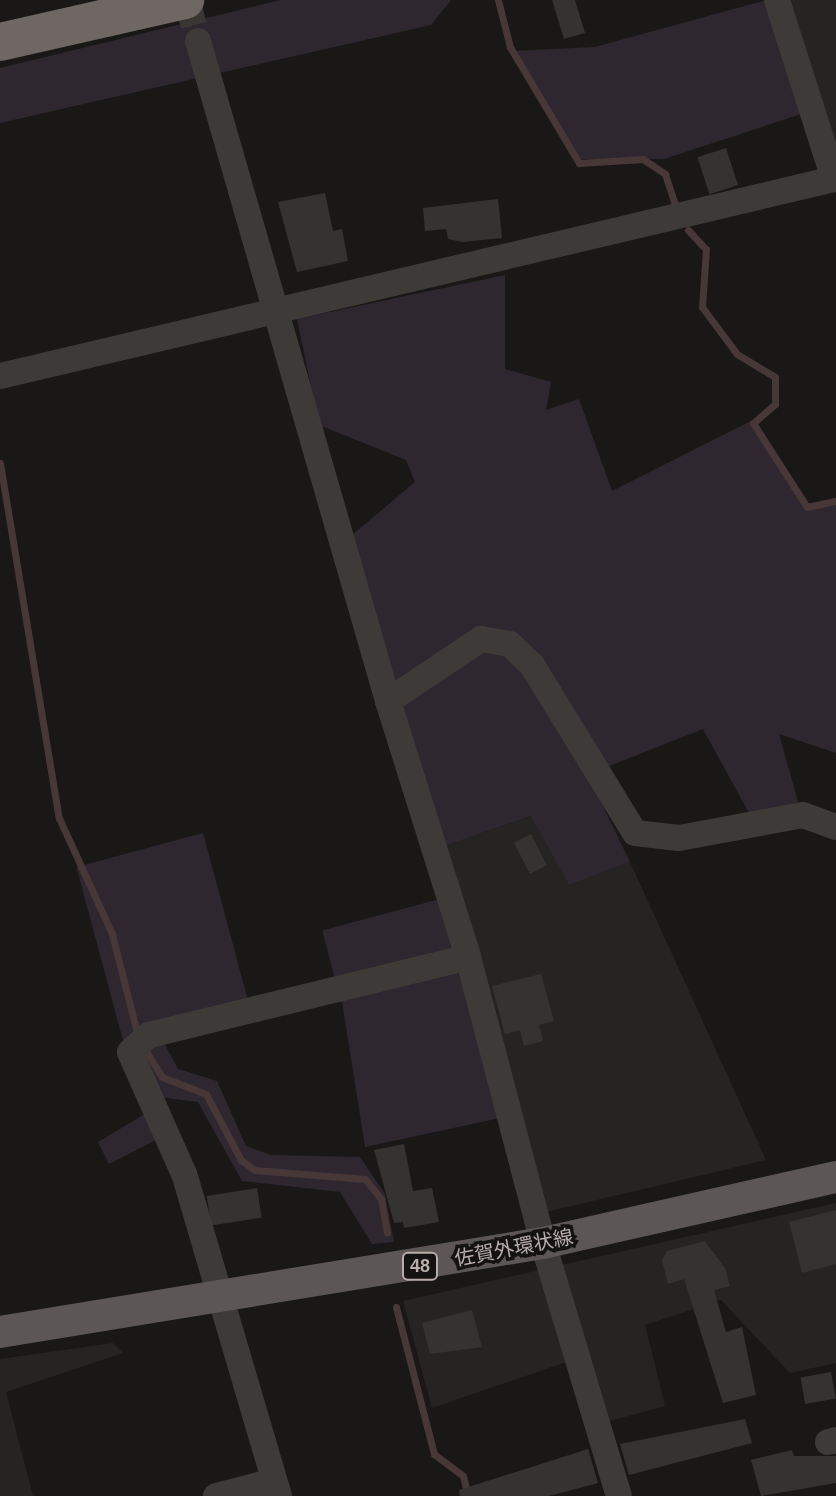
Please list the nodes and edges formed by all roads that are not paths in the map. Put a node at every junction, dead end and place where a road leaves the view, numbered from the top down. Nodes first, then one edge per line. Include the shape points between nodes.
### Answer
1 (185, 0) edge
2 (777, 0) edge
3 (198, 41) tunnel mouth
4 (0, 42) edge
5 (835, 183) edge
6 (280, 313) junction
7 (0, 376) edge
8 (388, 701) junction
9 (836, 827) edge
10 (468, 957) junction
11 (836, 1177) edge
12 (543, 1243) junction
13 (221, 1300) junction
14 (0, 1332) edge
15 (276, 1488) edge
16 (216, 1496) edge
17 (619, 1496) edge

1 - 4 highway
2 - 5 street
3 - 6 street
5 - 6 street
6 - 7 street
6 - 8 street
8 - 9 street via 481,639 510,644 532,665 635,833 679,838 803,815
8 - 10 street
10 - 12 street
10 - 13 street via 140,1044
11 - 12 main road, 佐賀外環状線 / 48
12 - 13 main road, 佐賀外環状線 / 48
12 - 17 street
13 - 14 main road, 佐賀外環状線 / 48
13 - 15 street
15 - 16 street

